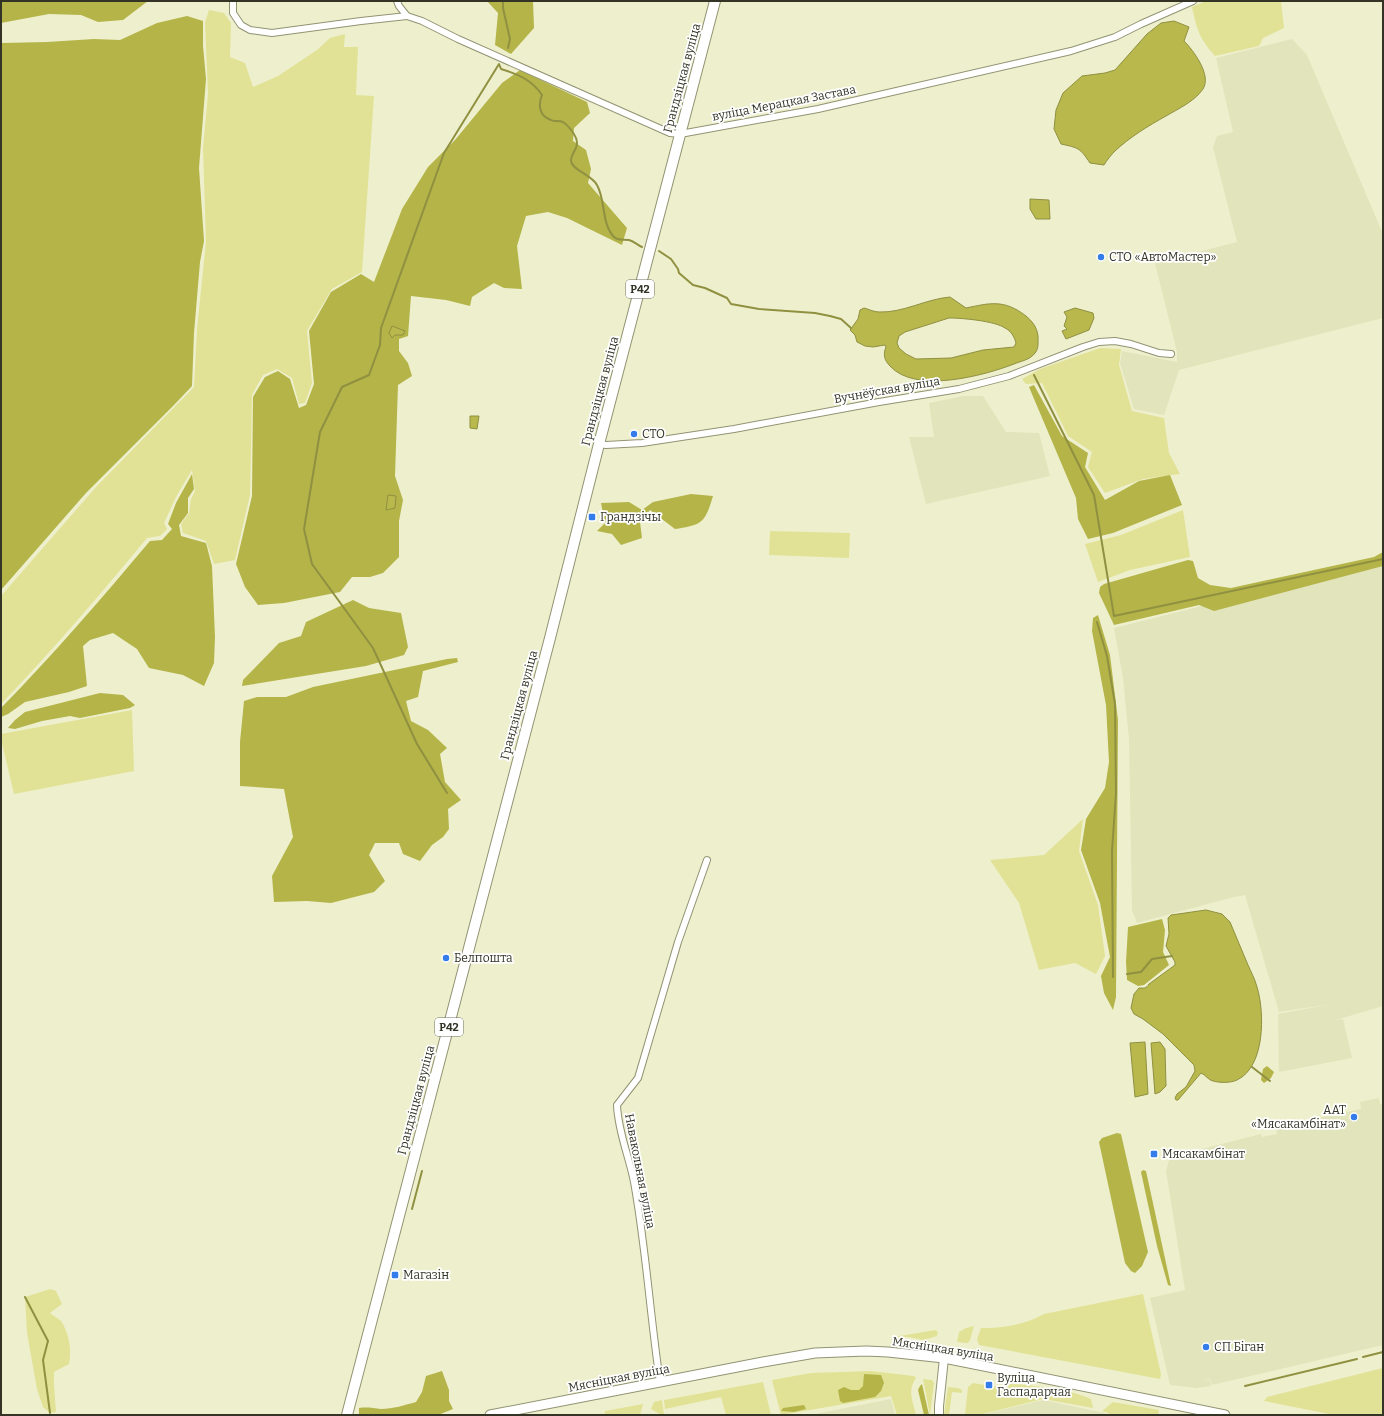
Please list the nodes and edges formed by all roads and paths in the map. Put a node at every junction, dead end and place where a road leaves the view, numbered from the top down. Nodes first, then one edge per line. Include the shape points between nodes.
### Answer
1 (234, 1) edge
2 (397, 1) edge
3 (715, 1) edge
4 (1193, 1) edge
5 (407, 16) junction
6 (680, 134) junction
7 (1171, 354) dead end
8 (599, 444) junction
9 (707, 860) dead end
10 (944, 1358) junction
11 (660, 1382) junction
12 (347, 1415) edge
13 (490, 1415) edge
14 (939, 1415) edge
15 (1225, 1415) edge

1 - 5 street via 233,13 241,25 261,33
2 - 5 street
3 - 6 main road, Грандзіцкая вуліца / Р42
4 - 6 street, вуліца Мерацкая Застава via 1115,37 1071,51 818,109
5 - 6 street, вуліца Мерацкая Застава via 670,133
6 - 8 main road, Грандзіцкая вуліца / Р42
7 - 8 street, Вучнёўская вуліца via 1115,340 1099,342 1009,376 959,389 734,429 642,443
8 - 12 main road, Грандзіцкая вуліца / Р42
9 - 11 street, Навакольная вуліца via 678,942 638,1078 617,1105 618,1121 634,1181
10 - 11 main road, Мясніцкая вуліца via 866,1351 815,1353
10 - 14 street
10 - 15 main road, Мясніцкая вуліца
11 - 13 main road, Мясніцкая вуліца

